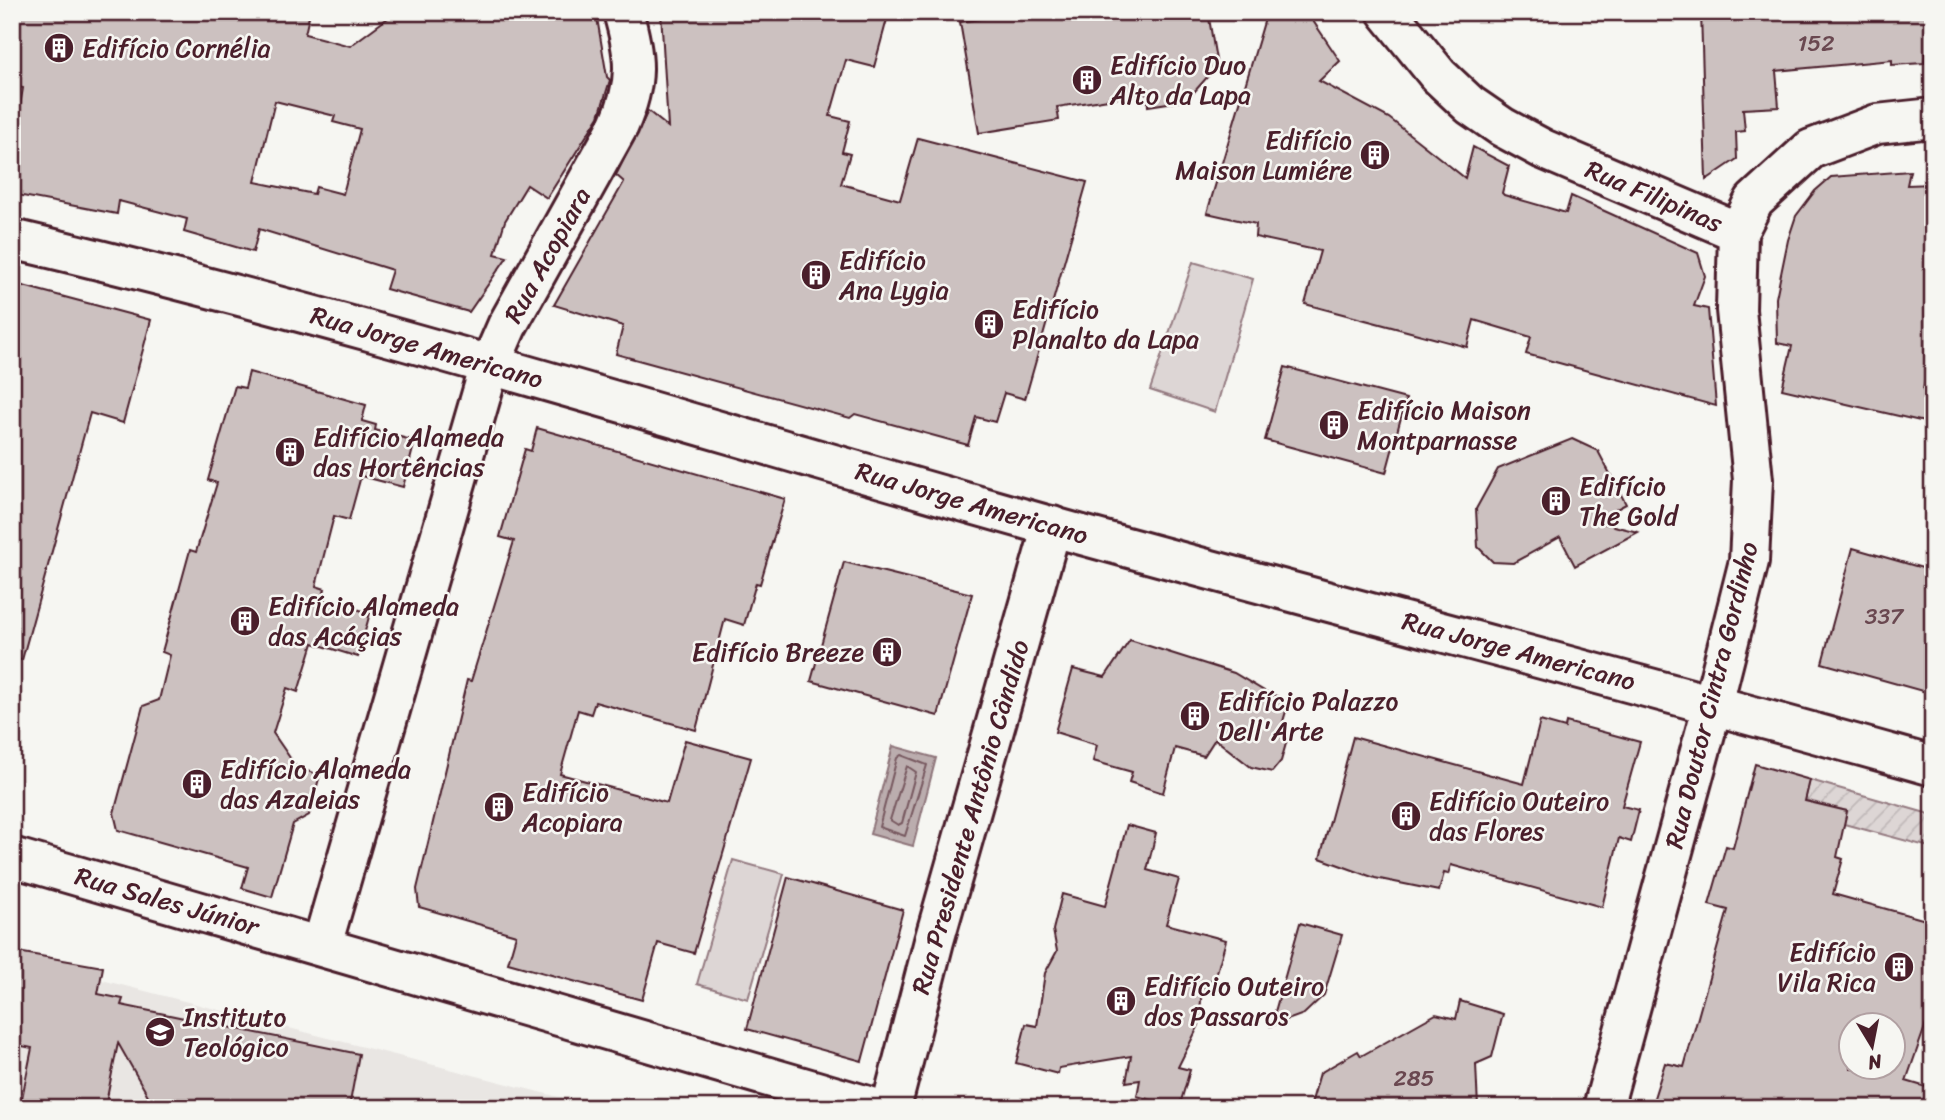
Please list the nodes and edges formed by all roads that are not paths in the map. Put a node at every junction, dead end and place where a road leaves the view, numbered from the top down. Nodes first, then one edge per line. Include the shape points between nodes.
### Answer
1 (623, 12) edge
2 (1388, 12) edge
3 (1933, 118) edge
4 (1738, 232) junction
5 (12, 239) edge
6 (490, 365) junction
7 (1052, 526) junction
8 (1713, 704) junction
9 (1933, 766) edge
10 (12, 858) edge
11 (322, 945) junction
12 (875, 1108) edge
13 (891, 1108) edge
14 (1603, 1108) edge

1 - 6 street, Rua Acopiara via 635,74 631,98
2 - 4 street, Rua Filipinas via 1438,75 1502,127
3 - 4 street, Rua Filipinas via 1877,124 1811,149 1754,201
4 - 8 street, Rua Doutor Cintra Gordinho via 1736,310 1753,523 1742,591
5 - 6 street, Rua Jorge Americano via 180,278
6 - 7 street, Rua Jorge Americano
6 - 11 street, Rua Acopiara
7 - 8 street, Rua Jorge Americano
7 - 13 street, Rua Presidente Antônio Cândido
8 - 9 street, Rua Jorge Americano
8 - 14 street, Rua Doutor Cintra Gordinho
10 - 11 street, Rua Sales Júnior
11 - 12 street, Rua Sales Júnior

